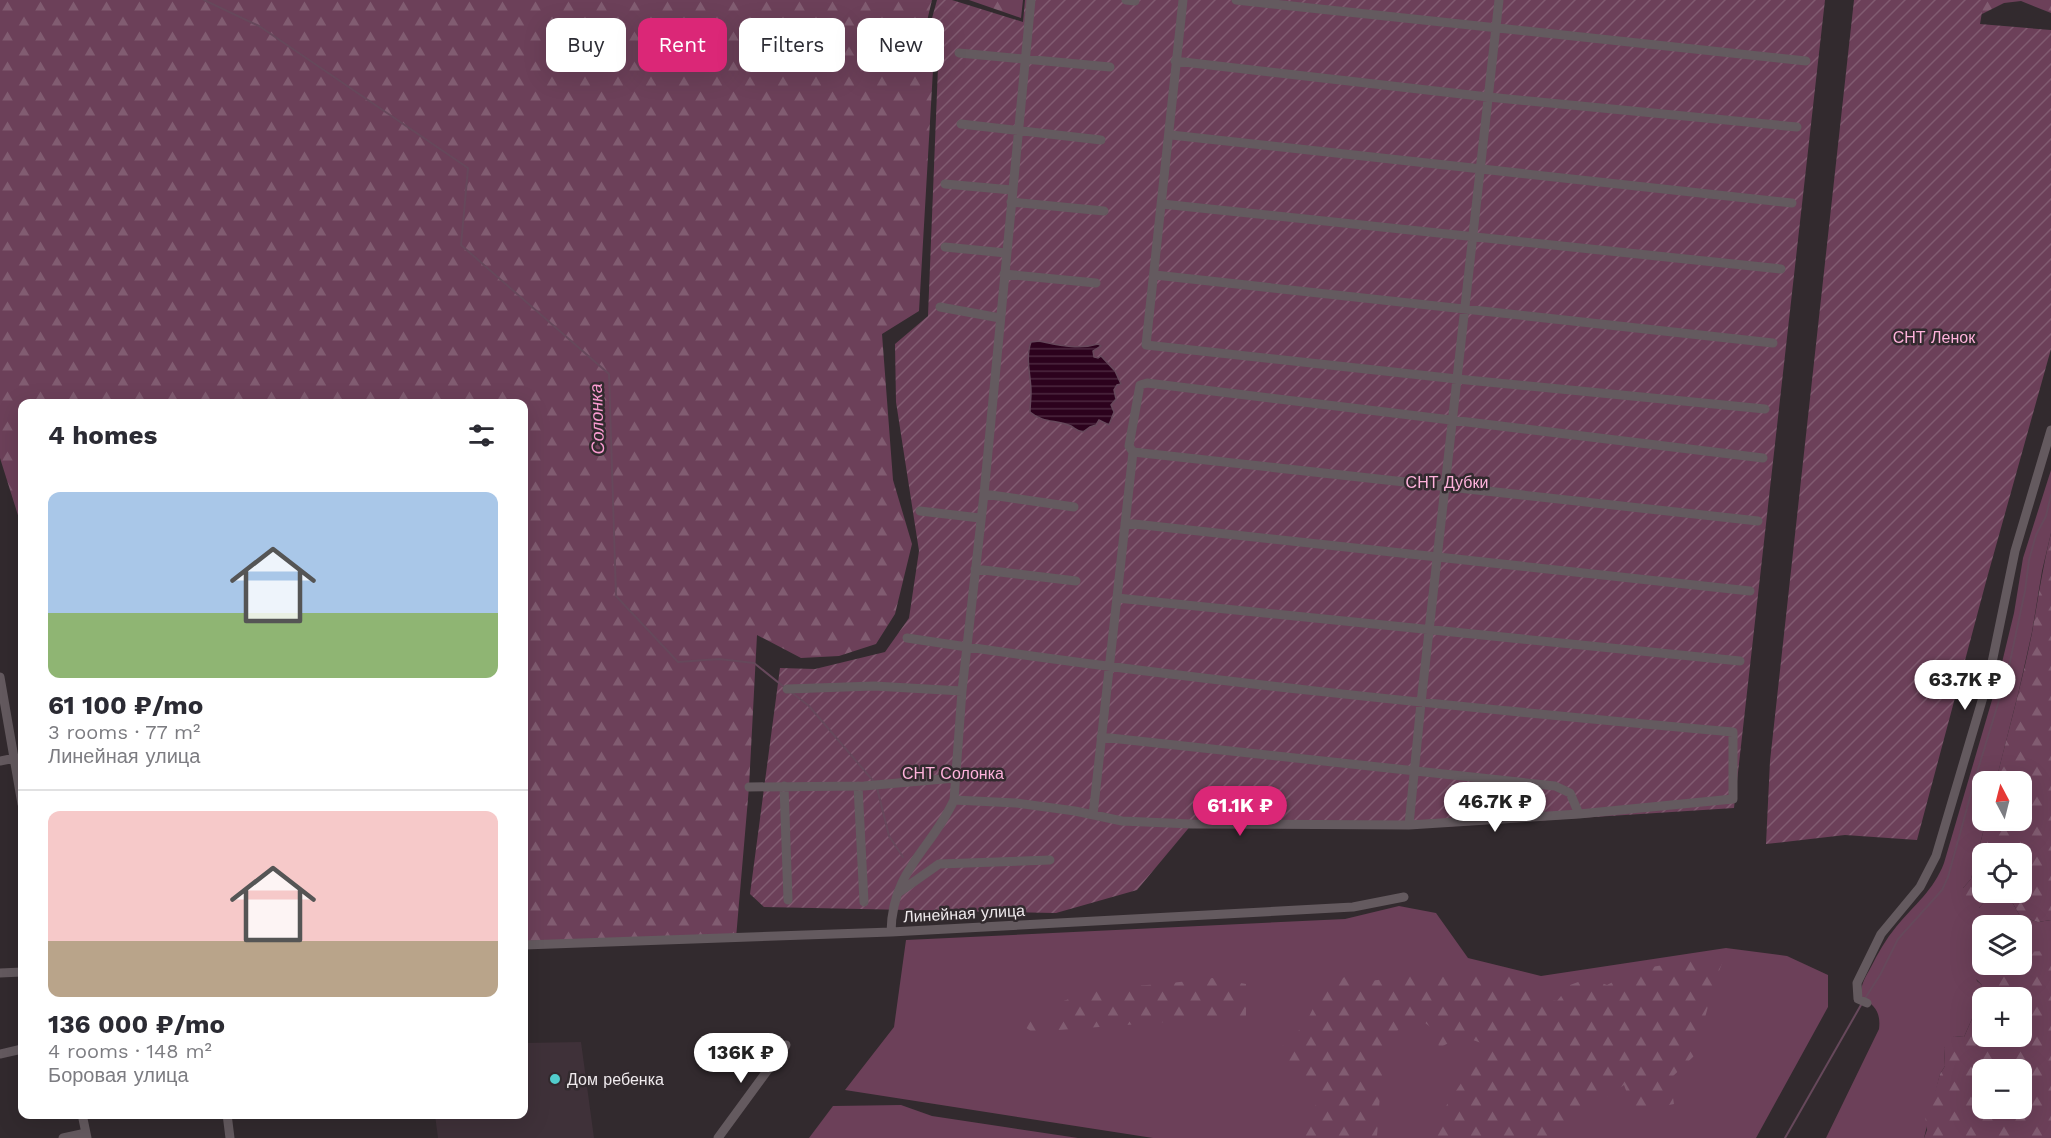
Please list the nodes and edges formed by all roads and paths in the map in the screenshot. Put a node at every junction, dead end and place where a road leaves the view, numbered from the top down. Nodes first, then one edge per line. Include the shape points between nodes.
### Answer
1 (1031, 0) edge
2 (1183, 0) edge
3 (1236, 0) edge
4 (1499, 0) edge
5 (1496, 27) junction
6 (959, 53) dead end
7 (1025, 58) junction
8 (1175, 61) junction
9 (1806, 61) dead end
10 (1110, 67) dead end
11 (1488, 97) junction
12 (961, 124) dead end
13 (1797, 127) dead end
14 (1018, 131) junction
15 (1171, 135) dead end
16 (1101, 140) dead end
17 (1480, 170) junction
18 (945, 184) dead end
19 (1012, 190) junction
20 (1011, 202) junction
21 (1792, 203) dead end
22 (1161, 204) junction
23 (1104, 211) dead end
24 (1473, 237) junction
25 (945, 247) dead end
26 (1006, 253) junction
27 (1781, 269) dead end
28 (1004, 274) junction
29 (1155, 275) junction
30 (1096, 283) dead end
31 (940, 307) dead end
32 (1466, 310) junction
33 (1000, 318) junction
34 (1773, 343) dead end
35 (1457, 379) junction
36 (1765, 409) dead end
37 (1452, 421) junction
38 (2051, 430) edge
39 (1133, 452) junction
40 (1763, 458) dead end
41 (1445, 486) junction
42 (984, 494) junction
43 (1074, 507) dead end
44 (920, 511) dead end
45 (980, 518) junction
46 (1758, 521) dead end
47 (1125, 524) junction
48 (1438, 558) junction
49 (975, 569) junction
50 (1076, 581) dead end
51 (1750, 591) dead end
52 (1118, 598) junction
53 (1429, 629) junction
54 (907, 638) dead end
55 (967, 647) junction
56 (1740, 661) dead end
57 (1109, 665) junction
58 (0, 677) edge
59 (787, 689) dead end
60 (962, 691) junction
61 (1421, 704) junction
62 (1101, 737) junction
63 (15, 758) junction
64 (0, 761) edge
65 (1414, 771) junction
66 (18, 778) edge
67 (956, 778) junction
68 (784, 786) junction
69 (858, 786) junction
70 (749, 787) dead end
71 (954, 800) junction
72 (1579, 814) junction
73 (1093, 815) junction
74 (1409, 825) junction
75 (1050, 860) dead end
76 (896, 894) junction
77 (1404, 897) dead end
78 (788, 900) dead end
79 (864, 902) dead end
80 (891, 932) junction
81 (528, 945) edge
82 (18, 972) edge
83 (0, 973) edge
84 (1862, 1001) dead end
85 (786, 1045) dead end
86 (18, 1050) edge
87 (0, 1054) edge
88 (83, 1119) edge
89 (228, 1119) edge
90 (86, 1136) edge
91 (63, 1138) edge
92 (230, 1138) edge
93 (718, 1138) edge

1 - 7 street
2 - 8 street
3 - 5 street
4 - 5 street
5 - 9 street
5 - 11 street
6 - 7 street
7 - 10 street
7 - 14 street
8 - 11 street
8 - 22 street
11 - 13 street
11 - 17 street
12 - 14 street
14 - 16 street
14 - 19 street
15 - 17 street
17 - 21 street
17 - 24 street
18 - 19 street
19 - 20 street
20 - 23 street
20 - 26 street
22 - 24 street
22 - 29 street
24 - 27 street
24 - 32 street
25 - 26 street
26 - 28 street
28 - 30 street
28 - 33 street
29 - 32 street
29 - 35 street via 1146,345
31 - 33 street
32 - 34 street
32 - 35 street
33 - 42 street
35 - 36 street
35 - 37 street
37 - 39 street via 1146,383 1138,388 1129,446
37 - 40 street
37 - 41 street
38 - 84 street via 2015,551 1989,677 1936,856 1920,887 1881,934 1857,982
39 - 41 street
39 - 47 street
41 - 46 street
41 - 48 street
42 - 43 street
42 - 45 street
44 - 45 street
45 - 49 street
47 - 48 street
47 - 52 street
48 - 51 street
48 - 53 street
49 - 50 street
49 - 55 street
52 - 53 street
52 - 57 street
53 - 56 street
53 - 61 street
54 - 55 street
55 - 57 street
55 - 60 street
57 - 61 street
57 - 62 street
58 - 63 street
59 - 60 street via 874,686
60 - 67 street
61 - 65 street
61 - 72 street via 1733,732 1733,799
62 - 65 street
62 - 73 street
63 - 64 street
63 - 66 street
65 - 72 street via 1555,786 1570,794
65 - 74 street
67 - 69 street
67 - 71 street
68 - 69 street
68 - 70 street
68 - 78 street
69 - 79 street
71 - 73 street via 1016,803
71 - 76 street
72 - 74 street
73 - 74 street via 1122,821 1191,824
75 - 76 street via 939,864
76 - 80 street
77 - 80 street, Линейная улица via 1353,907
80 - 81 street, Линейная улица
82 - 83 street
85 - 93 street
86 - 87 street
88 - 90 street
89 - 92 street
90 - 91 street

